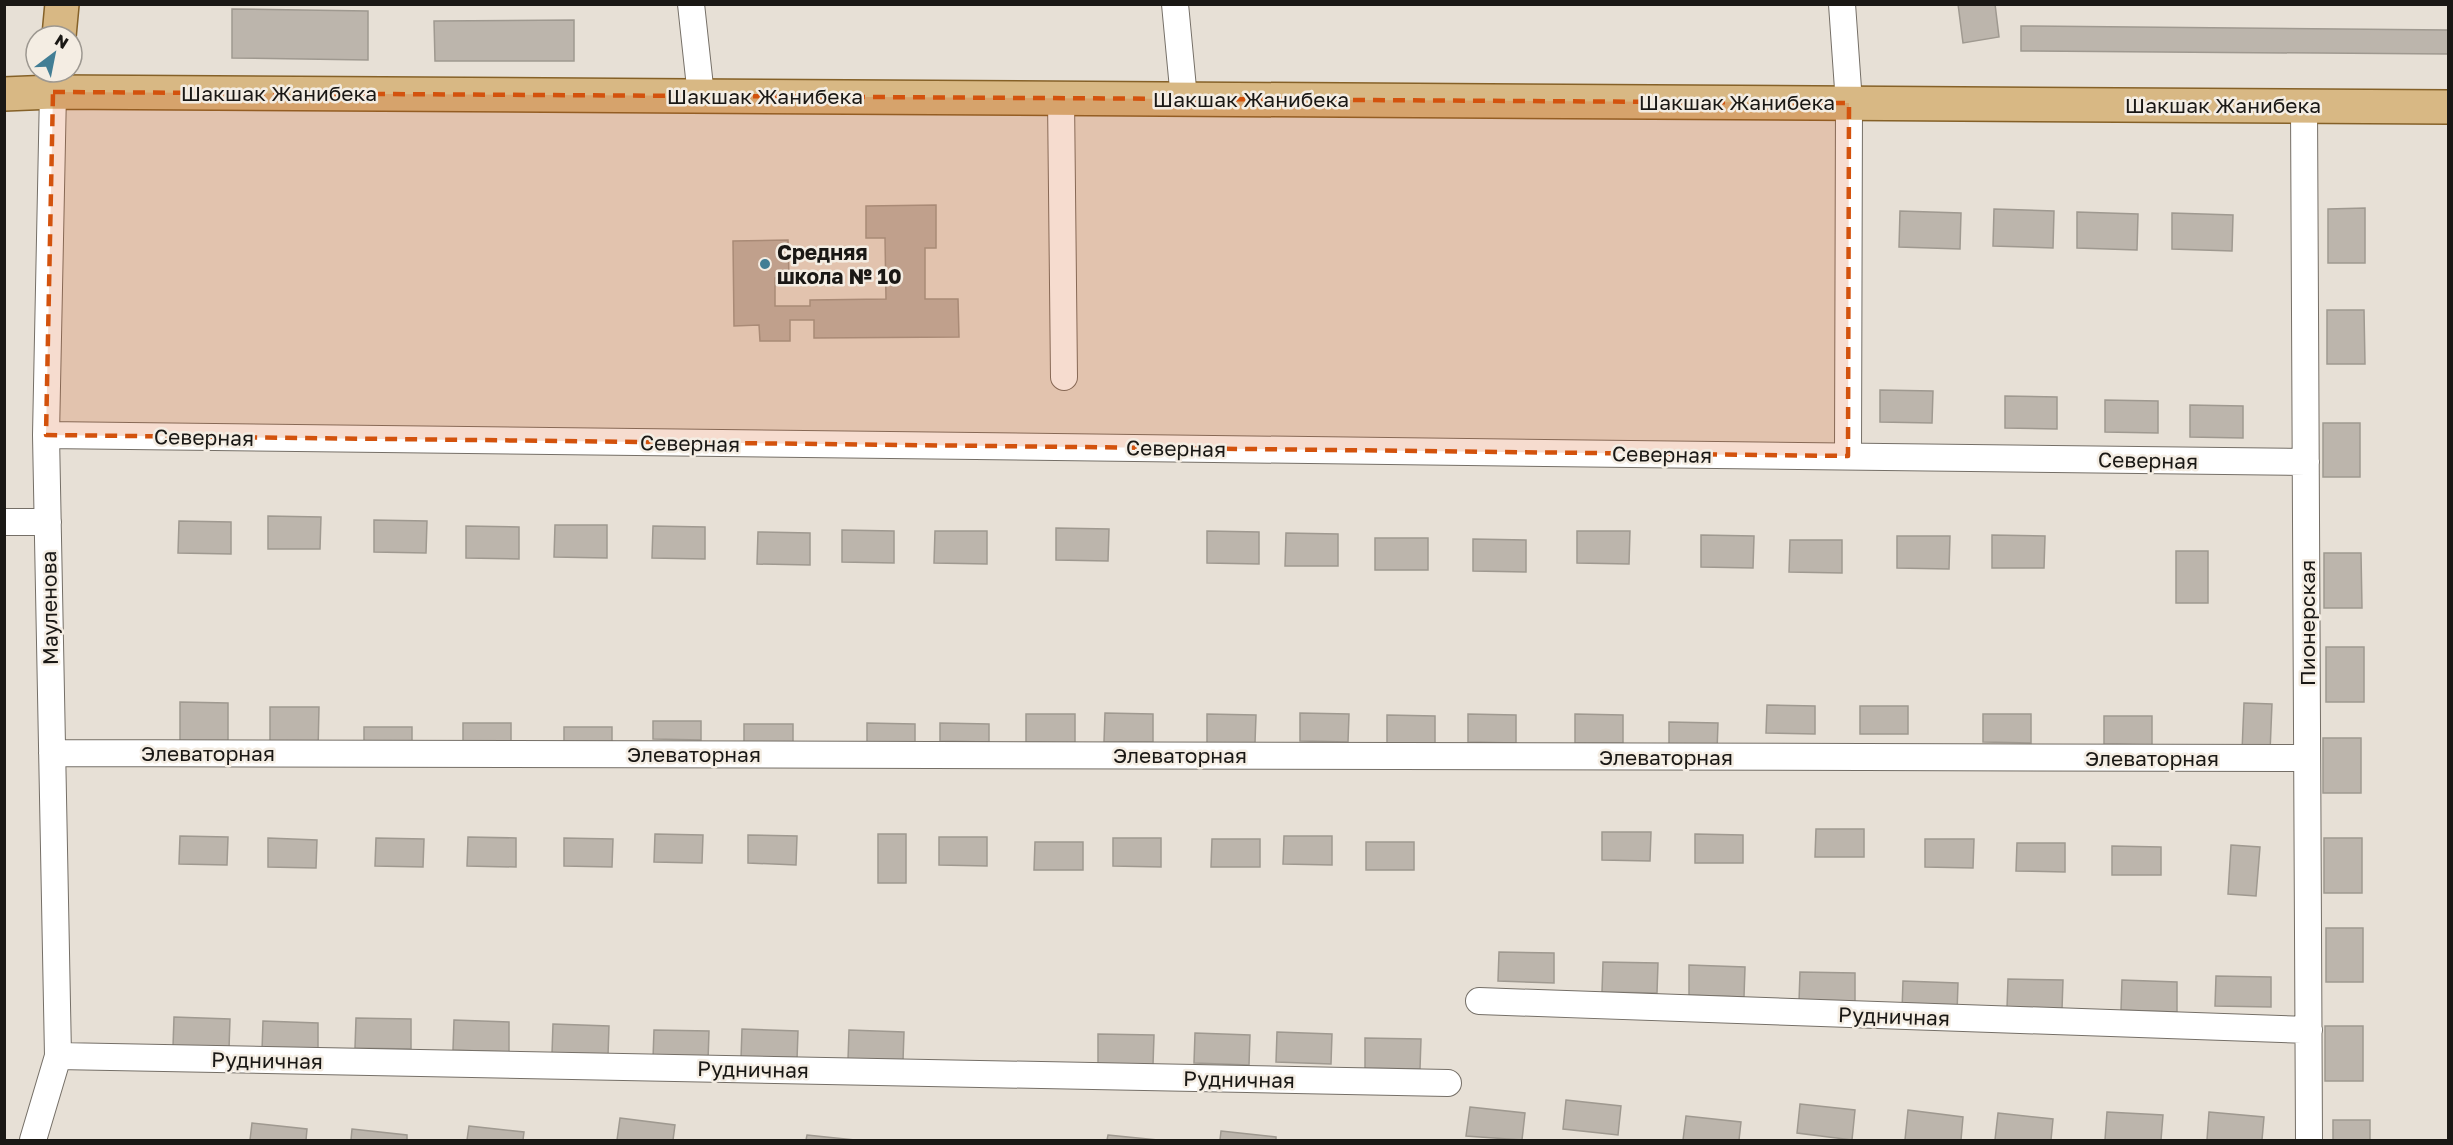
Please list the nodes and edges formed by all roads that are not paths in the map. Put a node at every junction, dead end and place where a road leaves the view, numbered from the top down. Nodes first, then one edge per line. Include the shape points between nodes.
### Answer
1 (62, 4) edge
2 (692, 4) edge
3 (1175, 4) edge
4 (1842, 4) edge
5 (60, 24) edge
6 (84, 83) edge
7 (46, 84) edge
8 (54, 84) edge
9 (4, 94) edge
10 (701, 96) junction
11 (1061, 98) junction
12 (1184, 99) junction
13 (1849, 103) junction
14 (2304, 106) junction
15 (2448, 107) edge
16 (1064, 377) dead end
17 (46, 435) junction
18 (1848, 456) junction
19 (2306, 462) junction
20 (4, 522) edge
21 (48, 522) junction
22 (52, 753) junction
23 (2307, 758) junction
24 (1479, 1001) dead end
25 (2309, 1030) junction
26 (58, 1056) junction
27 (1448, 1083) dead end
28 (33, 1140) edge
29 (2310, 1140) edge

1 - 5 main road
2 - 10 street
3 - 12 street
4 - 13 street
6 - 10 main road, Шакшак Жанибека
7 - 9 main road, Шакшак Жанибека
8 - 17 street, Мауленова
10 - 11 main road, Шакшак Жанибека
11 - 12 main road, Шакшак Жанибека
11 - 16 street
12 - 13 main road, Шакшак Жанибека
13 - 14 main road, Шакшак Жанибека
13 - 18 street
14 - 15 main road, Шакшак Жанибека
14 - 19 street, Пионерская
17 - 18 street, Северная
17 - 21 street, Мауленова
18 - 19 street, Северная
19 - 23 street, Пионерская
20 - 21 street
21 - 22 street, Мауленова
22 - 23 street, Элеваторная
22 - 26 street, Мауленова
23 - 25 street, Пионерская
24 - 25 street, Рудничная
25 - 29 street, Пионерская
26 - 27 street, Рудничная
26 - 28 street, Мауленова

